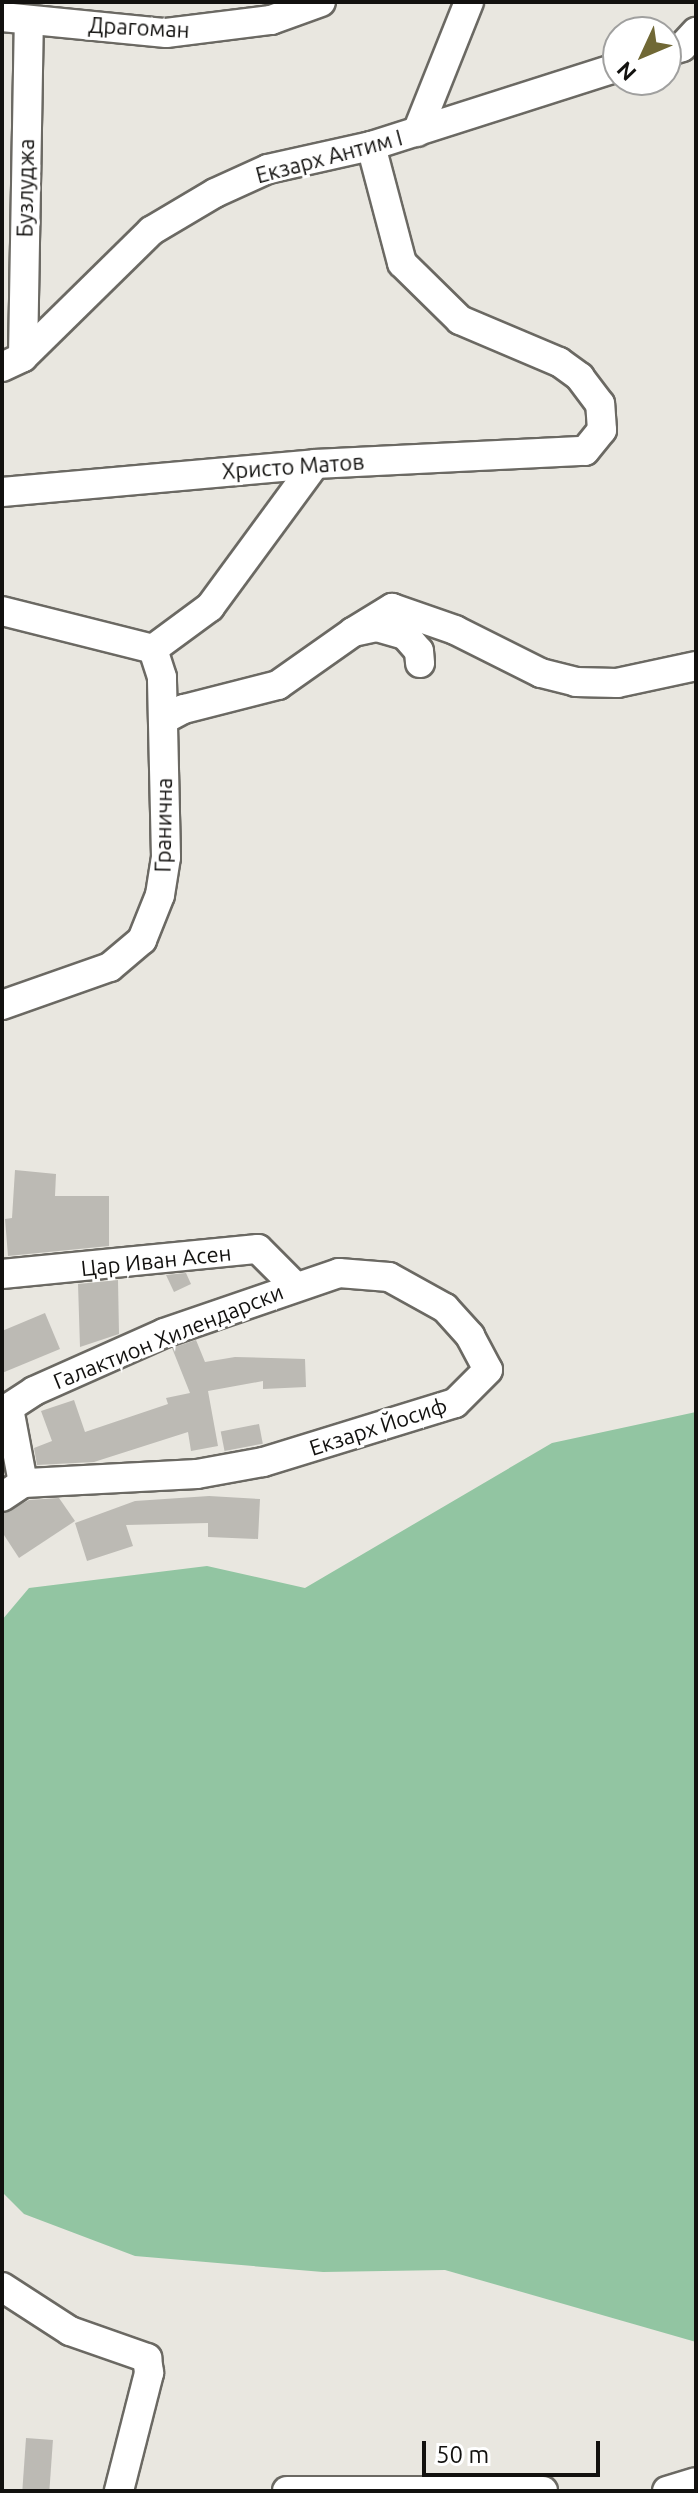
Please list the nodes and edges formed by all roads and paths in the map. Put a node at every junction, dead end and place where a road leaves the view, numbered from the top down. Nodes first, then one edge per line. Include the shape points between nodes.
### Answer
1 (321, 2) edge
2 (469, 2) edge
3 (33, 15) edge
4 (696, 32) edge
5 (682, 47) edge
6 (602, 72) edge
7 (417, 132) junction
8 (371, 146) junction
9 (12, 362) edge
10 (315, 464) junction
11 (2, 492) edge
12 (2, 611) edge
13 (353, 632) junction
14 (153, 649) junction
15 (420, 663) dead end
16 (696, 666) edge
17 (163, 720) junction
18 (2, 1005) edge
19 (2, 1274) edge
20 (294, 1285) junction
21 (6, 1410) edge
22 (13, 1490) edge
23 (2, 2287) edge
24 (696, 2482) edge
25 (119, 2491) edge
26 (287, 2491) edge
27 (543, 2491) edge
28 (667, 2491) edge

1 - 3 street, Драгоман via 271,20 166,33
2 - 7 street
3 - 9 street, Бузлуджа
4 - 5 street
6 - 7 street, Екзарх Антим I
7 - 8 street, Екзарх Антим I
8 - 9 street, Екзарх Антим I via 268,169 151,231
8 - 10 street, Христо Матов via 402,263 460,320 559,362 580,377 600,404 602,430 585,451
10 - 11 street, Христо Матов
10 - 14 street via 210,607
12 - 14 street
13 - 15 street via 377,627 405,635 419,651
13 - 16 street via 392,608 455,630 541,673 576,682 617,683
13 - 17 street via 278,685 184,709
14 - 17 street, Гранична via 162,677
17 - 18 street, Гранична via 166,857 160,895 142,940 110,967
19 - 20 street, Цар Иван Асен via 258,1249
20 - 21 street, Галактион Хилендарски via 164,1333 34,1391
20 - 22 street, Екзарх Йосиф via 339,1273 389,1277 445,1308 470,1336 488,1370 455,1403 263,1462 197,1474
21 - 22 street, Екзарх Йосиф
23 - 25 street via 70,2331 147,2358 149,2373
24 - 28 street
26 - 27 street

